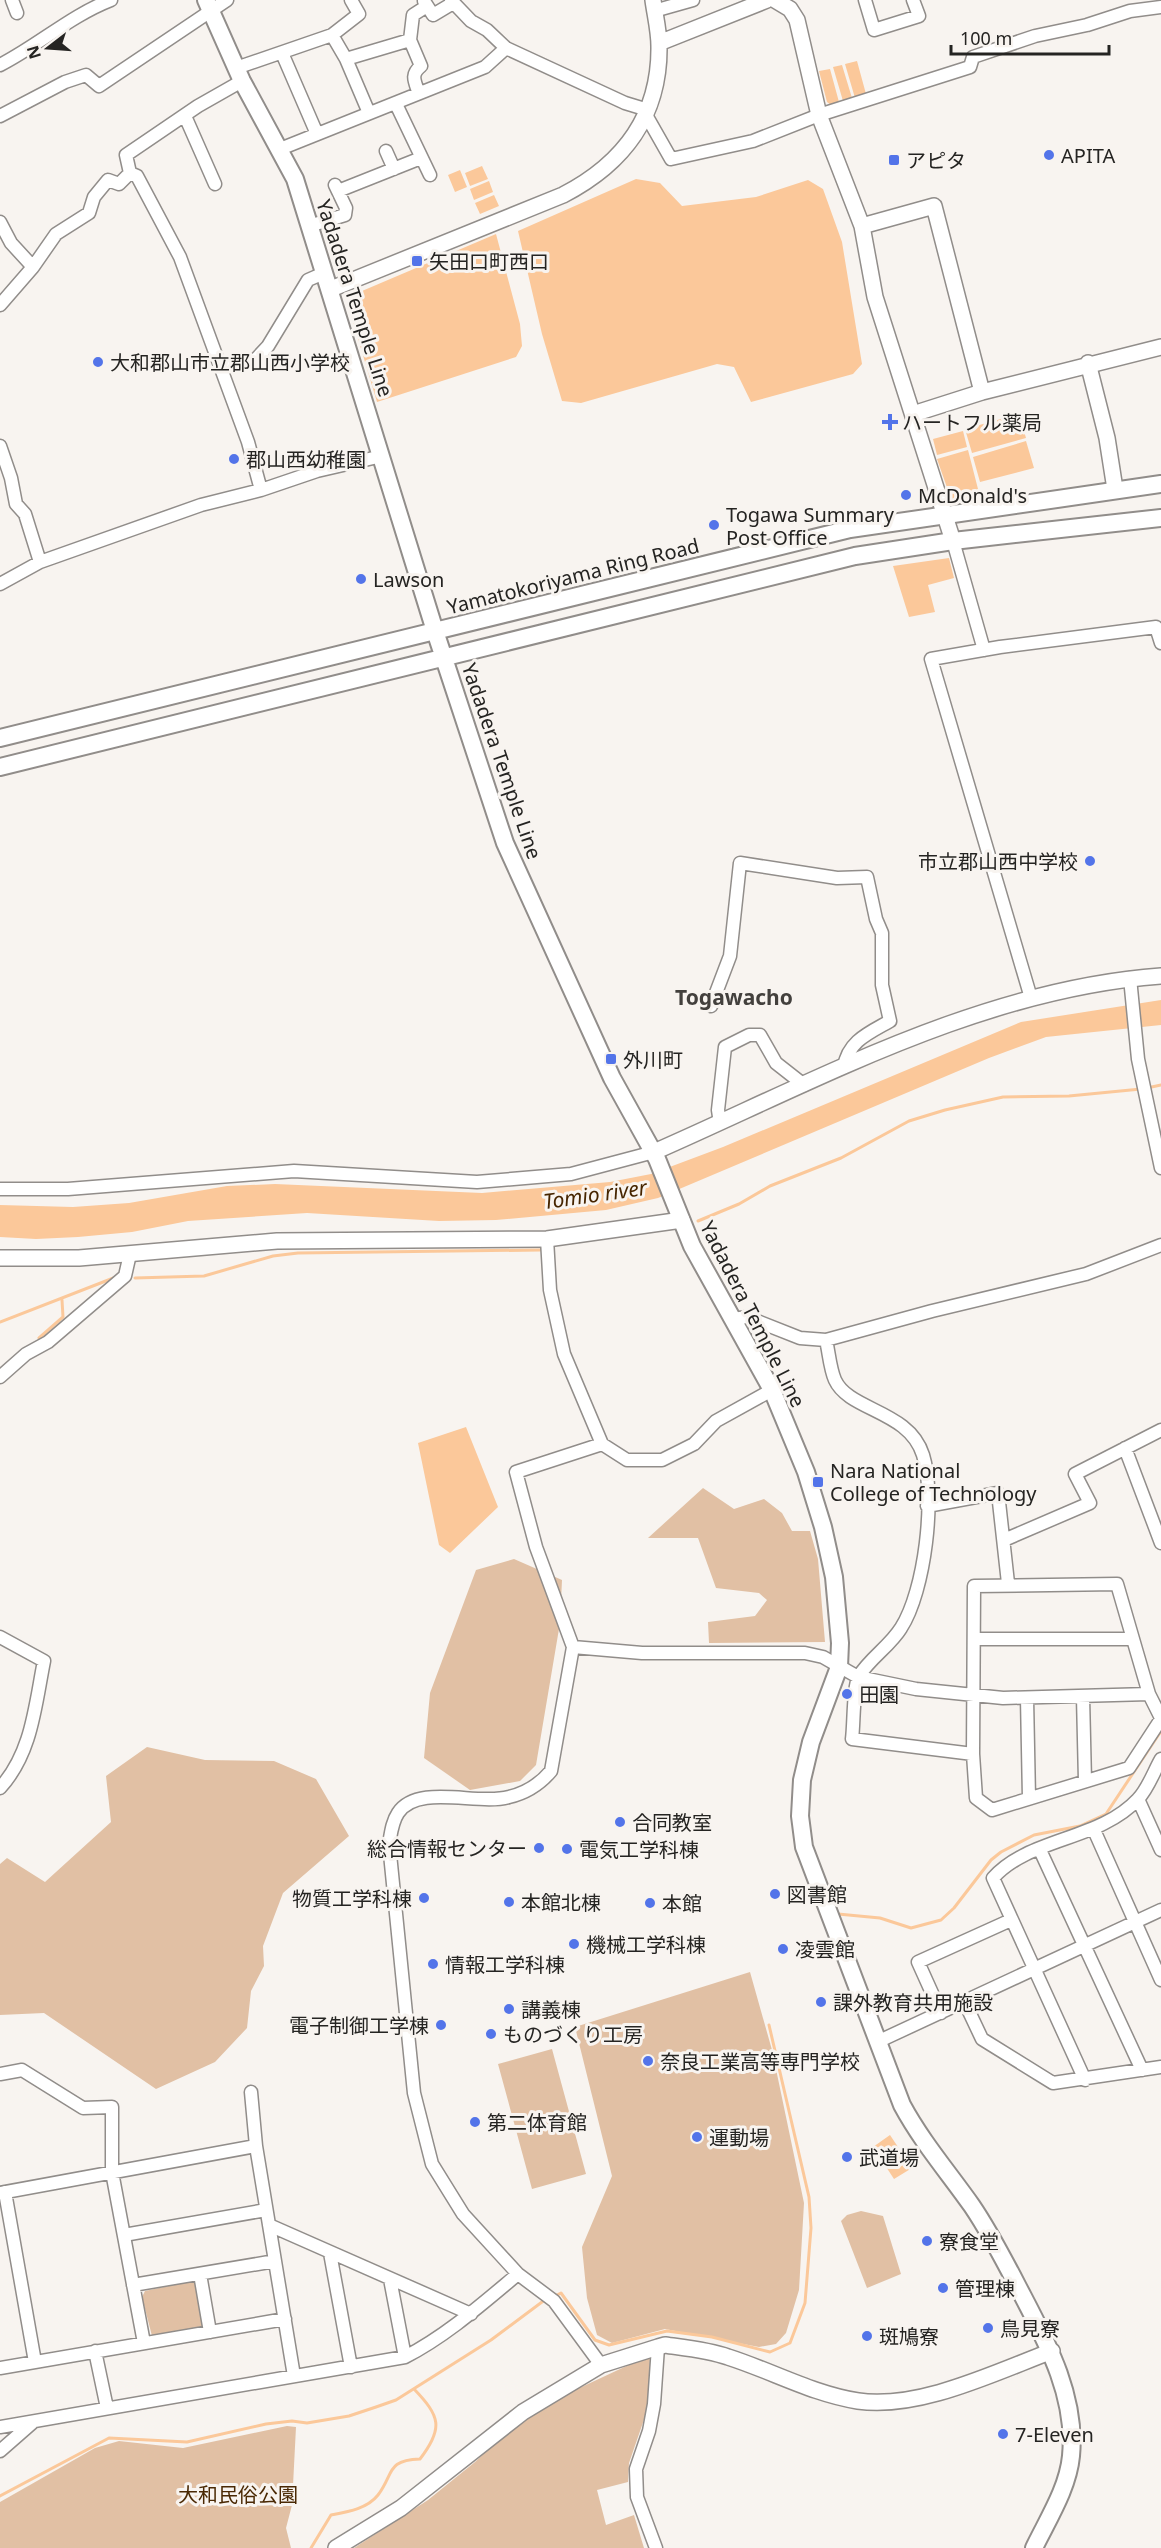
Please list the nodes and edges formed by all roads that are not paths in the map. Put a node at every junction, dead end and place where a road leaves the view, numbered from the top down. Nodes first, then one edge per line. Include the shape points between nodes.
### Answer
1 (12, 0) edge
2 (111, 0) edge
3 (227, 0) edge
4 (351, 0) edge
5 (693, 0) edge
6 (767, 0) edge
7 (775, 0) edge
8 (865, 0) edge
9 (913, 0) edge
10 (452, 2) edge
11 (425, 3) edge
12 (791, 4) edge
13 (210, 5) edge
14 (653, 5) edge
15 (1161, 7) edge
16 (17, 13) dead end
17 (332, 35) junction
18 (410, 40) junction
19 (659, 43) junction
20 (506, 48) junction
21 (282, 53) junction
22 (345, 59) junction
23 (0, 65) edge
24 (239, 75) junction
25 (418, 92) junction
26 (396, 104) junction
27 (647, 112) junction
28 (369, 113) junction
29 (819, 115) junction
30 (0, 116) edge
31 (185, 116) junction
32 (317, 134) junction
33 (280, 149) junction
34 (386, 151) dead end
35 (421, 158) junction
36 (394, 169) junction
37 (130, 173) junction
38 (430, 175) dead end
39 (215, 184) dead end
40 (0, 222) edge
41 (309, 226) junction
42 (862, 226) junction
43 (5, 246) edge
44 (33, 267) junction
45 (328, 281) junction
46 (0, 305) edge
47 (1161, 347) edge
48 (1088, 363) junction
49 (221, 367) junction
50 (982, 392) junction
51 (913, 414) junction
52 (0, 446) edge
53 (382, 456) junction
54 (1161, 484) edge
55 (1115, 489) junction
56 (261, 490) junction
57 (945, 516) junction
58 (1161, 518) edge
59 (953, 541) junction
60 (40, 562) junction
61 (0, 584) edge
62 (435, 632) junction
63 (1161, 643) edge
64 (984, 650) junction
65 (444, 657) junction
66 (0, 738) edge
67 (0, 767) edge
68 (1161, 976) edge
69 (1131, 985) junction
70 (1031, 998) junction
71 (711, 1006) dead end
72 (844, 1067) junction
73 (804, 1085) junction
74 (720, 1123) junction
75 (655, 1155) junction
76 (1161, 1168) edge
77 (0, 1189) edge
78 (680, 1214) junction
79 (547, 1239) junction
80 (1161, 1245) edge
81 (130, 1254) junction
82 (0, 1258) edge
83 (733, 1319) junction
84 (826, 1340) junction
85 (0, 1377) edge
86 (772, 1390) junction
87 (1161, 1430) edge
88 (602, 1444) junction
89 (1125, 1448) junction
90 (927, 1506) junction
91 (1004, 1540) junction
92 (1161, 1543) edge
93 (1008, 1583) junction
94 (0, 1637) edge
95 (975, 1639) junction
96 (1133, 1639) junction
97 (573, 1647) junction
98 (839, 1667) junction
99 (858, 1677) junction
100 (1149, 1694) junction
101 (974, 1695) junction
102 (1083, 1697) junction
103 (1027, 1698) junction
104 (1161, 1718) edge
105 (973, 1754) junction
106 (1161, 1759) edge
107 (1085, 1781) junction
108 (0, 1788) edge
109 (1029, 1798) junction
110 (1138, 1799) junction
111 (1094, 1830) junction
112 (1040, 1850) junction
113 (1161, 1850) edge
114 (1161, 1910) edge
115 (1011, 1920) junction
116 (1135, 1923) junction
117 (1085, 1946) junction
118 (1034, 1970) junction
119 (1161, 1980) edge
120 (965, 2003) junction
121 (941, 2013) junction
122 (877, 2042) junction
123 (1161, 2067) edge
124 (1142, 2070) junction
125 (0, 2074) edge
126 (1085, 2080) junction
127 (251, 2092) dead end
128 (256, 2146) junction
129 (112, 2172) junction
130 (3, 2192) edge
131 (267, 2210) junction
132 (269, 2225) junction
133 (124, 2235) junction
134 (330, 2253) junction
135 (275, 2260) junction
136 (200, 2274) junction
137 (518, 2274) junction
138 (390, 2279) junction
139 (133, 2285) junction
140 (471, 2314) junction
141 (285, 2319) junction
142 (210, 2332) junction
143 (144, 2343) junction
144 (658, 2347) junction
145 (95, 2351) junction
146 (1052, 2351) junction
147 (405, 2357) junction
148 (35, 2362) junction
149 (601, 2365) junction
150 (351, 2367) junction
151 (0, 2368) edge
152 (294, 2376) junction
153 (107, 2408) junction
154 (33, 2422) junction
155 (0, 2427) edge
156 (0, 2451) edge
157 (336, 2548) edge
158 (656, 2548) edge
159 (1034, 2548) edge

1 - 16 street
2 - 23 street via 81,12 32,49
3 - 13 street
4 - 17 street via 359,14
5 - 14 street
6 - 19 street
7 - 12 street
8 - 9 street via 874,30 919,16
10 - 11 street via 433,15
10 - 20 street
11 - 18 street via 413,15
12 - 29 street
13 - 24 main road, Yadadera Temple Line
13 - 30 street via 99,86 86,75
14 - 19 street
15 - 29 street via 1130,11 1035,36 973,57 970,67
17 - 21 street
17 - 22 street
18 - 22 street
18 - 25 street via 422,66 413,79
19 - 27 street via 655,89
20 - 25 street via 485,67
20 - 27 street
21 - 24 street via 252,60
21 - 32 street
22 - 28 street
24 - 31 street
24 - 33 main road, Yadadera Temple Line
25 - 26 street
26 - 28 street
26 - 35 street
27 - 29 street via 671,159 753,141
27 - 45 street via 626,147 591,180 484,228
28 - 32 street
29 - 42 street
31 - 37 street via 126,156
31 - 39 street
32 - 33 street
33 - 41 main road, Yadadera Temple Line via 295,179
34 - 36 street
35 - 36 street
35 - 38 street
36 - 41 street via 337,188 345,215
37 - 44 street via 119,184 108,180 94,197 89,213 56,234
37 - 49 street via 137,176 180,257
40 - 43 street
41 - 45 main road, Yadadera Temple Line
42 - 50 street via 934,206
42 - 51 street via 875,297
43 - 44 street
44 - 46 street
45 - 49 street via 308,280 256,359
45 - 53 main road, Yadadera Temple Line
47 - 48 street
48 - 50 street
48 - 55 street
49 - 56 street
50 - 51 street
51 - 57 street
52 - 60 street via 16,504 24,514
53 - 56 street via 317,471
53 - 62 main road, Yadadera Temple Line
54 - 55 main road, Yamatokoriyama Ring Road
55 - 57 main road, Yamatokoriyama Ring Road
56 - 60 street via 201,505
57 - 59 street
57 - 62 main road, Yamatokoriyama Ring Road via 838,531
58 - 59 main road
59 - 64 street
59 - 65 main road via 855,556
60 - 61 street
62 - 65 main road, Yadadera Temple Line
62 - 66 main road, Yamatokoriyama Ring Road
63 - 64 street via 1156,627
64 - 70 street via 931,659
65 - 67 main road
65 - 75 main road, Yadadera Temple Line via 505,843 612,1078
68 - 69 street
69 - 70 street
69 - 76 street
70 - 72 street via 962,1020
71 - 72 street via 730,956 740,863 837,878 867,877 882,933 882,985 890,1022 856,1040
72 - 73 street
73 - 74 street
73 - 74 street via 776,1063 760,1035 749,1035 725,1047
74 - 75 street
75 - 77 street via 571,1174 477,1182 294,1171 89,1188
75 - 78 main road, Yadadera Temple Line
78 - 79 street
78 - 83 main road, Yadadera Temple Line via 692,1246
79 - 81 street via 277,1241
79 - 88 street via 550,1290 564,1354
80 - 84 street via 1086,1275
81 - 82 street
81 - 85 street via 125,1276
83 - 84 street via 747,1317 800,1338
83 - 86 main road, Yadadera Temple Line
84 - 90 street via 835,1382 848,1394 891,1418 918,1442 927,1474
86 - 88 street via 716,1421 694,1444 662,1460 627,1460
86 - 98 main road, Yadadera Temple Line via 806,1472 823,1527 834,1577
87 - 89 street
88 - 97 street via 516,1472 536,1547
89 - 91 street via 1075,1474 1090,1503
89 - 92 street
90 - 91 street via 998,1493
90 - 99 street via 922,1574 902,1628
91 - 93 street
93 - 95 street via 974,1586
93 - 96 street via 1117,1584
94 - 108 street via 45,1661 26,1747 12,1775
95 - 96 street
95 - 101 street
96 - 100 street
97 - 98 street via 642,1653 805,1653 823,1657
97 - 137 street via 551,1771 539,1784 509,1797 426,1797 409,1802 394,1822 389,1844 414,2093 432,2164 463,2214
98 - 99 street
98 - 122 main road, Yadadera Temple Line via 811,1742 802,1780 800,1816 804,1847
99 - 101 street
99 - 105 street via 852,1739
100 - 102 street
100 - 104 street
101 - 103 street
101 - 105 street
102 - 103 street
102 - 107 street
103 - 109 street
104 - 107 street via 1129,1768
105 - 109 street via 976,1798 992,1810
106 - 110 street
107 - 109 street
110 - 111 street
110 - 113 street
111 - 112 street
111 - 116 street
112 - 115 street via 1005,1864 993,1878
112 - 117 street
114 - 116 street
115 - 118 street
115 - 121 street via 918,1962
116 - 117 street
116 - 119 street
117 - 118 street
117 - 124 street
118 - 120 street
118 - 126 street
120 - 121 street
120 - 126 street via 982,2039 1053,2084
121 - 122 street
122 - 146 main road, Yadadera Temple Line via 902,2105 922,2141 996,2244
123 - 124 street
124 - 126 street
125 - 129 street via 22,2070 83,2108 112,2107
127 - 128 street
128 - 129 street
128 - 131 street
129 - 130 street
129 - 133 street
130 - 148 street
131 - 132 street
131 - 133 street
132 - 134 street
132 - 135 street
133 - 139 street
134 - 138 street
134 - 150 street
135 - 136 street
135 - 141 street
136 - 139 street
136 - 142 street
137 - 140 street
137 - 149 street via 550,2297
138 - 140 street
138 - 147 street
139 - 143 street
140 - 147 street
141 - 142 street
141 - 152 street
142 - 143 street
143 - 145 street
144 - 146 street via 727,2356 813,2389 859,2401 891,2402 977,2379
144 - 149 street
144 - 158 street via 654,2404 636,2469 637,2497
145 - 148 street
145 - 153 street
146 - 159 main road, Yadadera Temple Line via 1060,2373 1071,2454 1065,2481
147 - 150 street
148 - 151 street
149 - 157 street via 523,2412 401,2508
150 - 152 street
152 - 153 street
153 - 154 street
154 - 155 street
154 - 156 street

